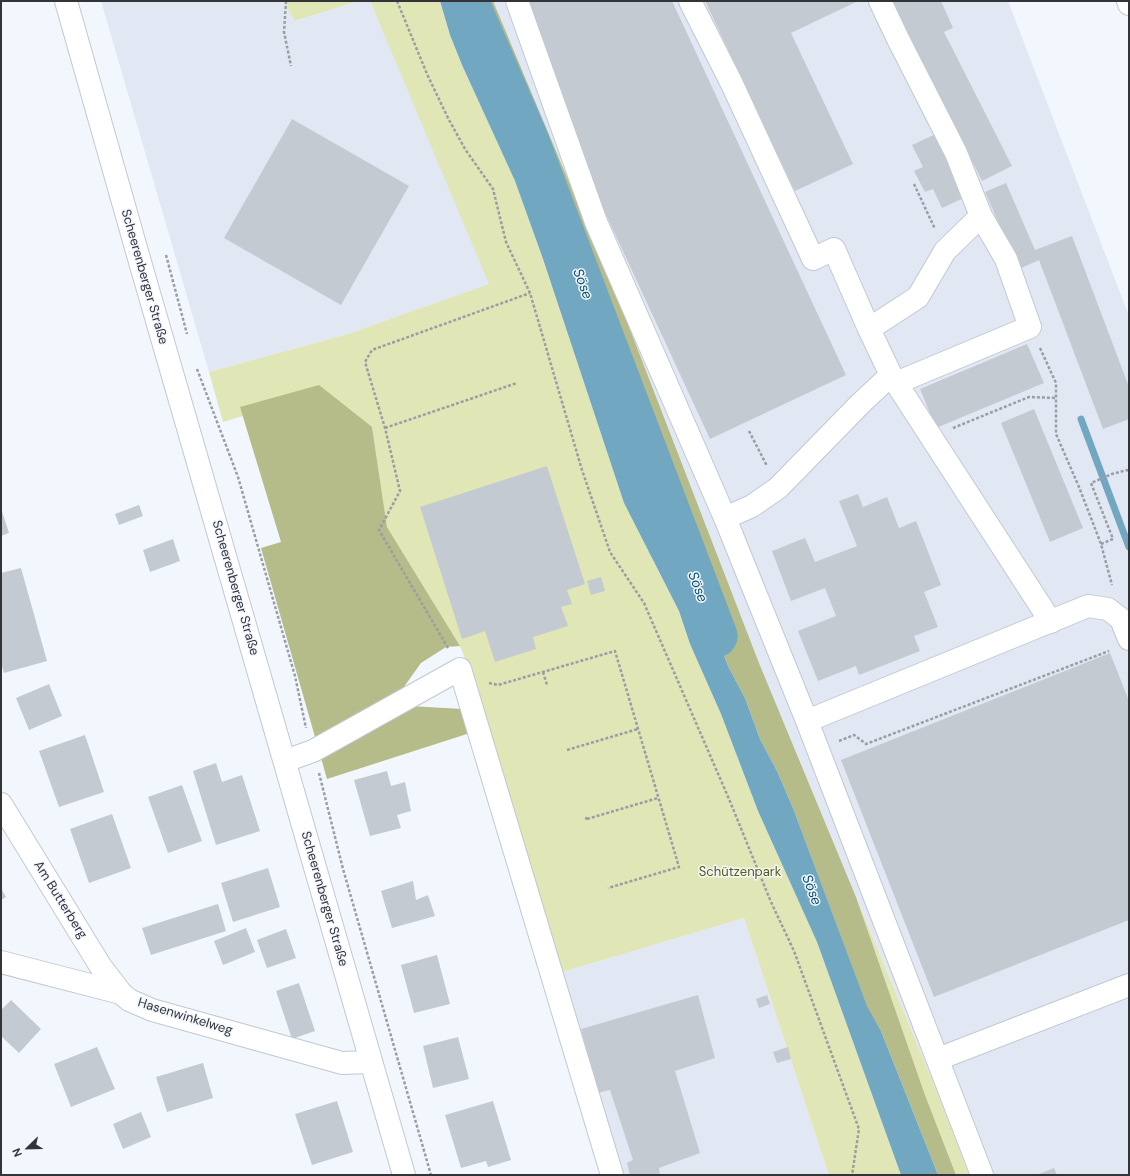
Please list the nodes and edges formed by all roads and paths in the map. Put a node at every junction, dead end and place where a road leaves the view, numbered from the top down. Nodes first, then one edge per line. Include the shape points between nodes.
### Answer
1 (66, 1) edge
2 (286, 1) edge
3 (397, 1) edge
4 (517, 1) edge
5 (690, 1) edge
6 (880, 1) edge
7 (291, 66) dead end
8 (914, 184) dead end
9 (981, 216) junction
10 (945, 251) junction
11 (166, 255) dead end
12 (530, 293) junction
13 (1030, 327) junction
14 (869, 329) junction
15 (189, 339) dead end
16 (195, 362) dead end
17 (894, 379) junction
18 (517, 383) dead end
19 (1056, 398) junction
20 (385, 428) junction
21 (749, 430) dead end
22 (931, 437) junction
23 (1129, 471) edge
24 (778, 488) junction
25 (725, 518) junction
26 (1101, 544) junction
27 (1121, 619) junction
28 (1051, 622) junction
29 (1122, 644) edge
30 (460, 668) junction
31 (544, 672) junction
32 (487, 681) dead end
33 (547, 685) dead end
34 (807, 721) junction
35 (638, 729) junction
36 (818, 749) junction
37 (567, 750) dead end
38 (313, 751) junction
39 (285, 761) junction
40 (658, 798) junction
41 (1, 804) edge
42 (587, 819) dead end
43 (607, 888) dead end
44 (1, 962) edge
45 (1129, 985) edge
46 (121, 994) junction
47 (938, 1059) junction
48 (371, 1062) junction
49 (404, 1175) edge
50 (431, 1175) edge
51 (612, 1175) edge
52 (852, 1175) edge
53 (982, 1175) edge

1 - 39 main road, Scheerenberger Straße
2 - 7 path via 284,32
3 - 12 path via 448,118 465,149 493,189 506,242
4 - 25 main road via 596,222
5 - 14 main road via 732,84 813,259 834,249
6 - 9 main road via 956,152
8 - 10 path
9 - 10 main road
9 - 13 main road via 1006,259
10 - 14 main road via 918,297
11 - 15 path
12 - 20 path via 372,350 365,362
12 - 52 path via 582,470 610,552 644,603 729,799 794,951 859,1129
13 - 17 main road
13 - 19 path via 1056,383
14 - 17 main road
16 - 38 path via 238,477 295,676
17 - 22 main road
17 - 24 main road via 861,403
18 - 20 path
19 - 22 path via 1029,397
19 - 26 path via 1056,434
20 - 30 path via 400,492 379,530
21 - 24 path
22 - 28 main road
23 - 26 path via 1112,474 1091,483 1113,539
24 - 25 main road via 752,506
25 - 34 main road
26 - 27 path
27 - 28 main road via 1108,609 1088,606
27 - 29 main road
28 - 34 main road
29 - 36 path via 866,744 854,735
30 - 38 main road
30 - 51 main road
31 - 32 path via 498,685
31 - 33 path
31 - 35 path via 615,651
34 - 36 main road
35 - 37 path
35 - 40 path
36 - 47 main road
38 - 39 main road
38 - 50 path via 343,869
39 - 48 main road, Scheerenberger Straße
40 - 42 path
40 - 43 path via 679,867
41 - 46 main road, Am Butterberg via 101,967
44 - 46 main road, Hasenwinkelweg
45 - 47 main road
46 - 48 main road, Hasenwinkelweg via 152,1010 342,1063
47 - 53 main road
48 - 49 main road, Scheerenberger Straße

